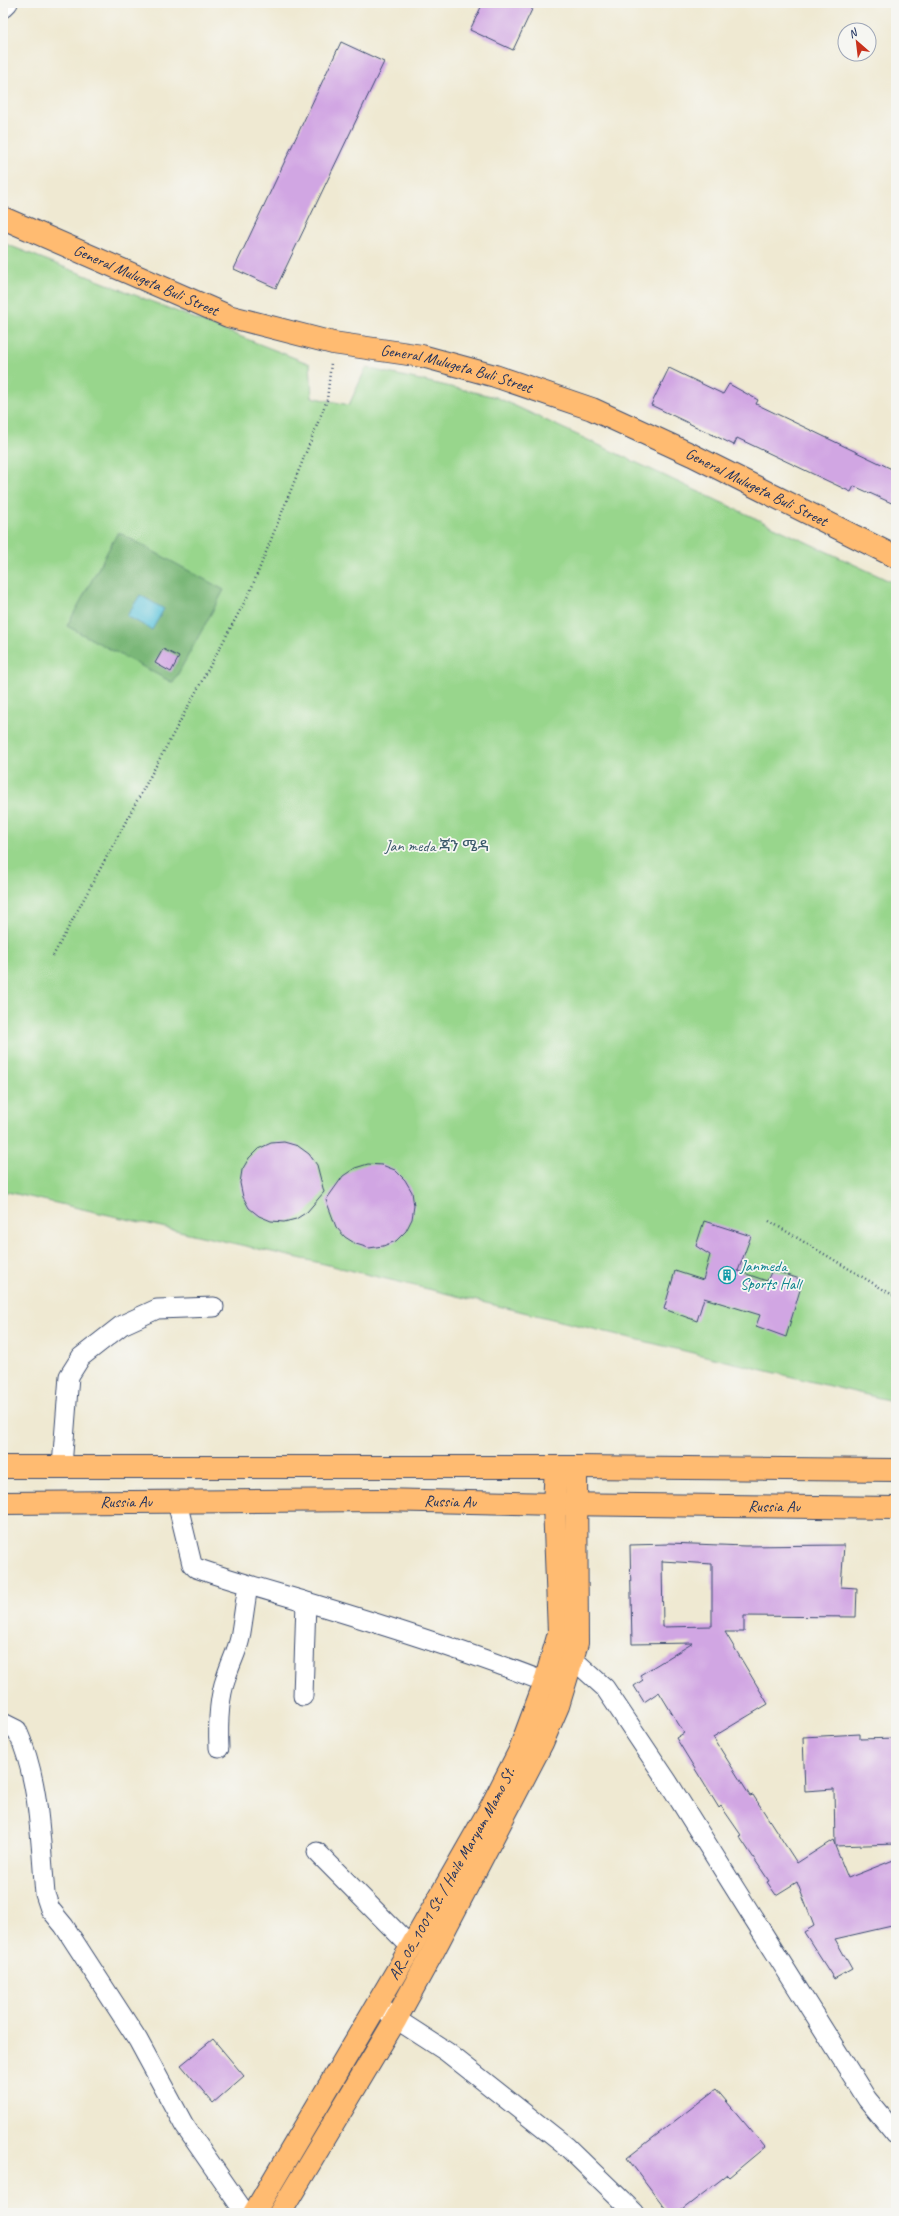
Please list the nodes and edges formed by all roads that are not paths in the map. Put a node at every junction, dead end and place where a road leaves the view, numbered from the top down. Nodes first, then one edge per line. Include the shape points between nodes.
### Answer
1 (8, 3) edge
2 (3, 8) edge
3 (3, 218) edge
4 (896, 557) edge
5 (214, 1307) dead end
6 (62, 1466) junction
7 (3, 1467) edge
8 (566, 1467) junction
9 (896, 1470) edge
10 (177, 1502) junction
11 (3, 1503) edge
12 (554, 1504) junction
13 (576, 1504) junction
14 (896, 1508) edge
15 (248, 1586) junction
16 (306, 1602) junction
17 (564, 1654) junction
18 (546, 1682) junction
19 (303, 1696) dead end
20 (3, 1723) edge
21 (219, 1748) dead end
22 (316, 1852) dead end
23 (453, 1894) junction
24 (411, 1947) junction
25 (377, 2002) junction
26 (396, 2019) junction
27 (896, 2134) edge
28 (245, 2213) edge
29 (254, 2213) edge
30 (280, 2213) edge
31 (635, 2213) edge

1 - 2 street
3 - 4 main road, General Mulugeta Buli Street via 228,316 333,343 422,356 495,376 592,409 692,454
5 - 6 street via 157,1309 122,1325 81,1356 69,1376
6 - 7 main road
6 - 8 main road
8 - 9 main road
8 - 12 main road, AR_06_1001 St. / Haile Maryam Mamo St.
8 - 13 main road
10 - 11 main road, Russia Av
10 - 12 main road, Russia Av via 379,1500
10 - 15 street via 192,1564
12 - 13 main road, Russia Av
12 - 17 main road, AR_06_1001 St. / Haile Maryam Mamo St. via 559,1633
13 - 14 main road, Russia Av
13 - 17 main road via 577,1643
15 - 16 street
15 - 21 street via 240,1638 222,1694 218,1728
16 - 18 street via 484,1658
16 - 19 street
17 - 18 main road, AR_06_1001 St. / Haile Maryam Mamo St.
17 - 23 main road via 558,1706 542,1743
17 - 27 street via 605,1688 668,1782 867,2099
18 - 23 main road, AR_06_1001 St. / Haile Maryam Mamo St. via 518,1752
20 - 28 street via 17,1730 26,1749 36,1792 45,1894 50,1908 138,2040 184,2125
22 - 24 street
23 - 24 main road, AR_06_1001 St. / Haile Maryam Mamo St.
23 - 26 main road
24 - 25 main road, AR_06_1001 St. / Haile Maryam Mamo St.
25 - 26 street
25 - 29 main road, AR_06_1001 St. / Haile Maryam Mamo St.
26 - 30 main road
26 - 31 street via 447,2052 567,2146

